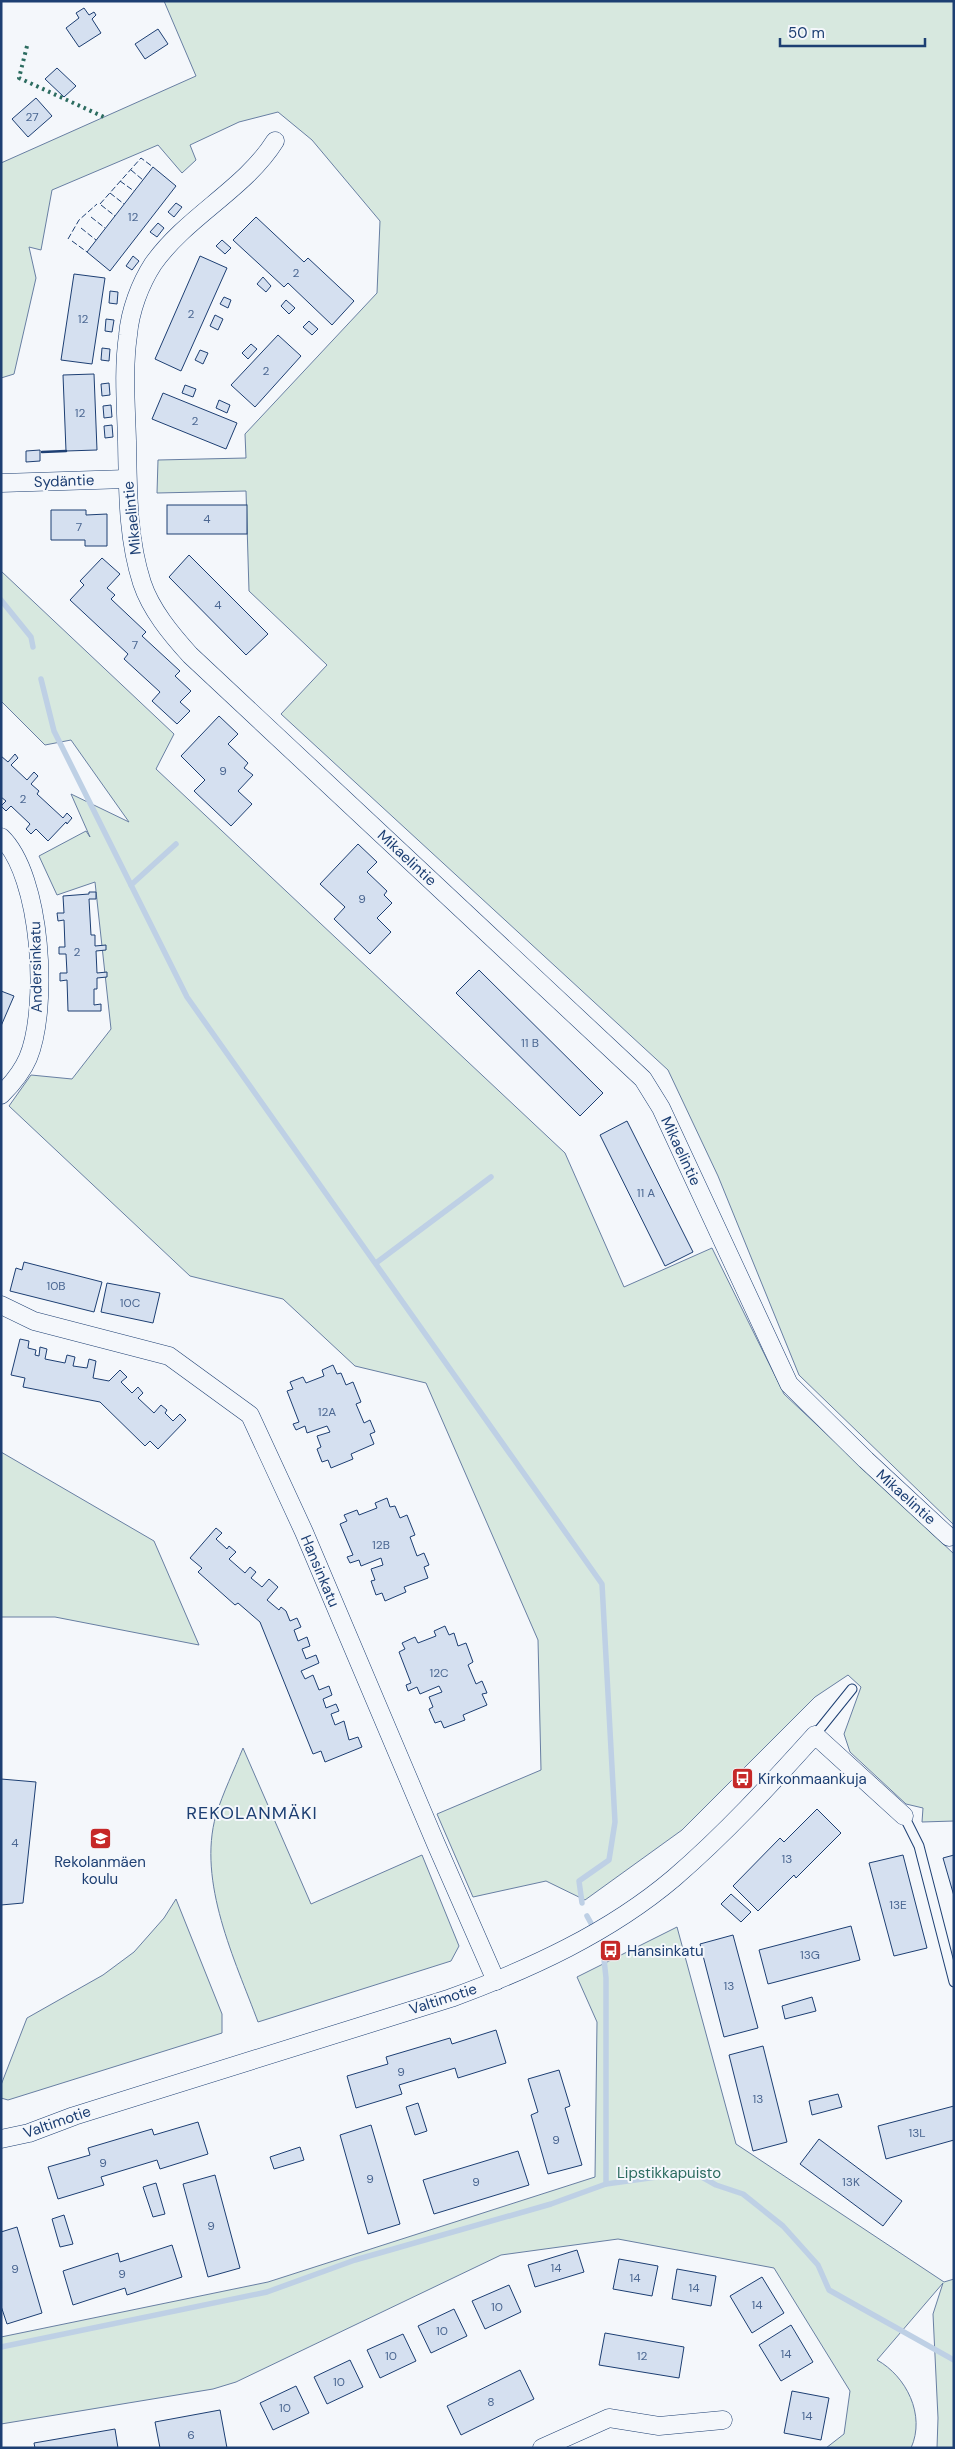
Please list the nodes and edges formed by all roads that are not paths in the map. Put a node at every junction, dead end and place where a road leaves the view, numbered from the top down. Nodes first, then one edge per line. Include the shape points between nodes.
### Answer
1 (275, 141) dead end
2 (127, 479) junction
3 (1, 483) edge
4 (1, 837) edge
5 (1, 1095) edge
6 (1, 1305) edge
7 (950, 1537) dead end
8 (852, 1689) dead end
9 (815, 1735) junction
10 (904, 1816) joint
11 (496, 1981) junction
12 (954, 1982) edge
13 (1, 2139) edge
14 (723, 2420) dead end
15 (542, 2448) edge

1 - 2 street, Mikaelintie via 263,159 173,239 140,289 128,333 125,371
2 - 3 street, Sydäntie
2 - 7 street, Mikaelintie via 134,553 143,585 165,627 190,655 643,1079 661,1108 789,1384
4 - 5 street, Andersinkatu via 9,844 24,873 35,912 38,958 38,1014 28,1057 13,1083
6 - 11 street, Hansinkatu via 34,1321 169,1356 250,1415 304,1532
8 - 9 lane
9 - 10 street
9 - 11 street, Valtimotie via 736,1820 673,1879 573,1945
10 - 12 lane via 919,1846
11 - 13 street, Valtimotie via 29,2133
14 - 15 street via 659,2426 609,2418

